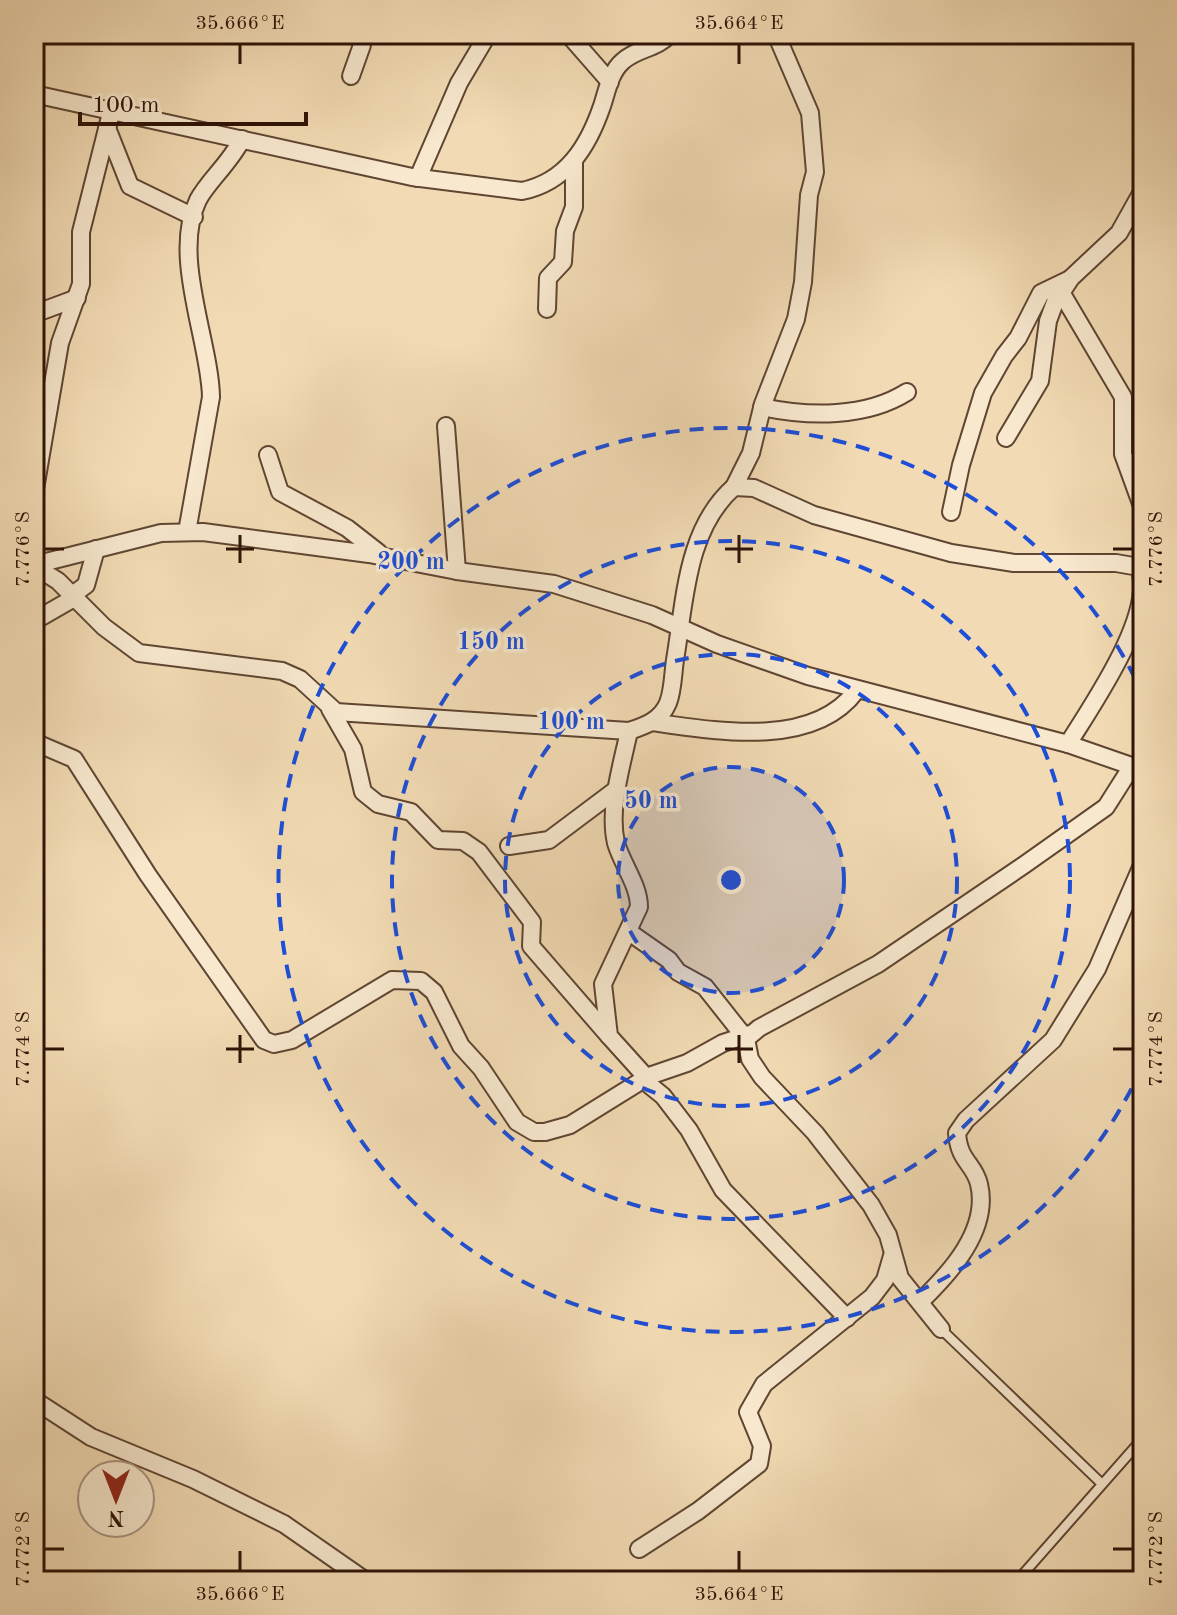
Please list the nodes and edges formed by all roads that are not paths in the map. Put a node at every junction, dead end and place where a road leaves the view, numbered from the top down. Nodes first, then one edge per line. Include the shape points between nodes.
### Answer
1 (356, 34) edge
2 (488, 34) edge
3 (568, 34) edge
4 (670, 34) edge
5 (776, 34) edge
6 (584, 40) edge
7 (351, 76) dead end
8 (610, 82) junction
9 (34, 94) edge
10 (109, 121) junction
11 (242, 139) junction
12 (574, 162) junction
13 (418, 178) junction
14 (1143, 190) edge
15 (194, 217) junction
16 (1065, 286) junction
17 (77, 298) junction
18 (547, 309) dead end
19 (34, 314) edge
20 (907, 392) dead end
21 (762, 407) junction
22 (446, 426) dead end
23 (1006, 438) dead end
24 (268, 455) dead end
25 (734, 487) junction
26 (34, 495) edge
27 (1143, 509) edge
28 (951, 512) dead end
29 (187, 532) junction
30 (96, 549) junction
31 (384, 557) junction
32 (34, 566) edge
33 (1142, 568) edge
34 (457, 571) junction
35 (73, 597) junction
36 (34, 621) edge
37 (681, 628) junction
38 (856, 691) junction
39 (330, 709) junction
40 (652, 722) junction
41 (629, 731) junction
42 (34, 742) edge
43 (1068, 744) junction
44 (1138, 768) edge
45 (617, 789) junction
46 (509, 846) dead end
47 (1143, 863) edge
48 (629, 932) junction
49 (746, 1035) junction
50 (609, 1036) junction
51 (644, 1078) junction
52 (893, 1254) junction
53 (920, 1302) junction
54 (847, 1318) junction
55 (941, 1329) joint
56 (34, 1400) edge
57 (1143, 1438) edge
58 (1101, 1483) junction
59 (639, 1549) dead end
60 (366, 1581) edge
61 (1017, 1581) edge

1 - 7 street via 362,45
2 - 13 street via 459,83
3 - 6 street
4 - 8 street via 622,61
5 - 21 street via 810,113 815,172 799,308
6 - 8 street
8 - 12 street
9 - 10 street
10 - 11 street
10 - 15 street via 130,186
10 - 17 street via 81,232
11 - 13 street
11 - 15 street via 198,200
12 - 13 street via 559,177 522,191
12 - 18 street via 574,207 565,231 563,262 548,278
14 - 16 street via 1119,233
15 - 29 street via 192,302 211,397
16 - 23 street via 1048,321 1040,381
16 - 27 street via 1123,397 1123,454
16 - 28 street via 1048,288 1034,301 983,393
17 - 19 street
17 - 26 street via 60,343
20 - 21 street via 889,403 854,411
21 - 25 street via 751,453
22 - 34 street
24 - 31 street via 280,492 347,528
25 - 33 street via 754,488 814,515 951,553 1014,563
25 - 37 street via 703,526
29 - 30 street
29 - 31 street
30 - 32 street
30 - 35 street via 86,585
31 - 34 street
32 - 35 street
33 - 43 street via 1122,656
34 - 37 street via 569,587
35 - 36 street
35 - 39 street via 139,653 282,671 300,679
37 - 38 street
37 - 40 street via 669,702
38 - 40 street via 823,721 772,730 718,732
38 - 43 street
39 - 41 street
39 - 50 street via 353,749 363,792 378,804 411,812 438,840 463,841 479,852 532,922 531,946
40 - 41 street
41 - 45 street
42 - 51 street via 74,759 264,1040 292,1040 392,980 405,978 427,984 434,992 461,1046 525,1128 545,1132 570,1125
43 - 44 street
44 - 49 street via 1106,807 1024,865 878,964
45 - 46 street via 549,840
45 - 48 street via 615,838 639,902
47 - 53 street via 1097,969 1053,1040 957,1133 962,1159 980,1185 979,1211 962,1255
48 - 49 street via 681,975 705,987
48 - 50 street via 603,984
49 - 51 street
49 - 52 street via 754,1067 847,1172 884,1227
50 - 51 street
51 - 54 street via 689,1130 723,1190
52 - 53 street via 900,1278
52 - 54 street via 885,1280
53 - 55 street
54 - 59 street via 764,1384 748,1407 762,1446 759,1464
55 - 58 lane
56 - 60 street via 91,1437 284,1524
57 - 58 lane
58 - 61 lane

